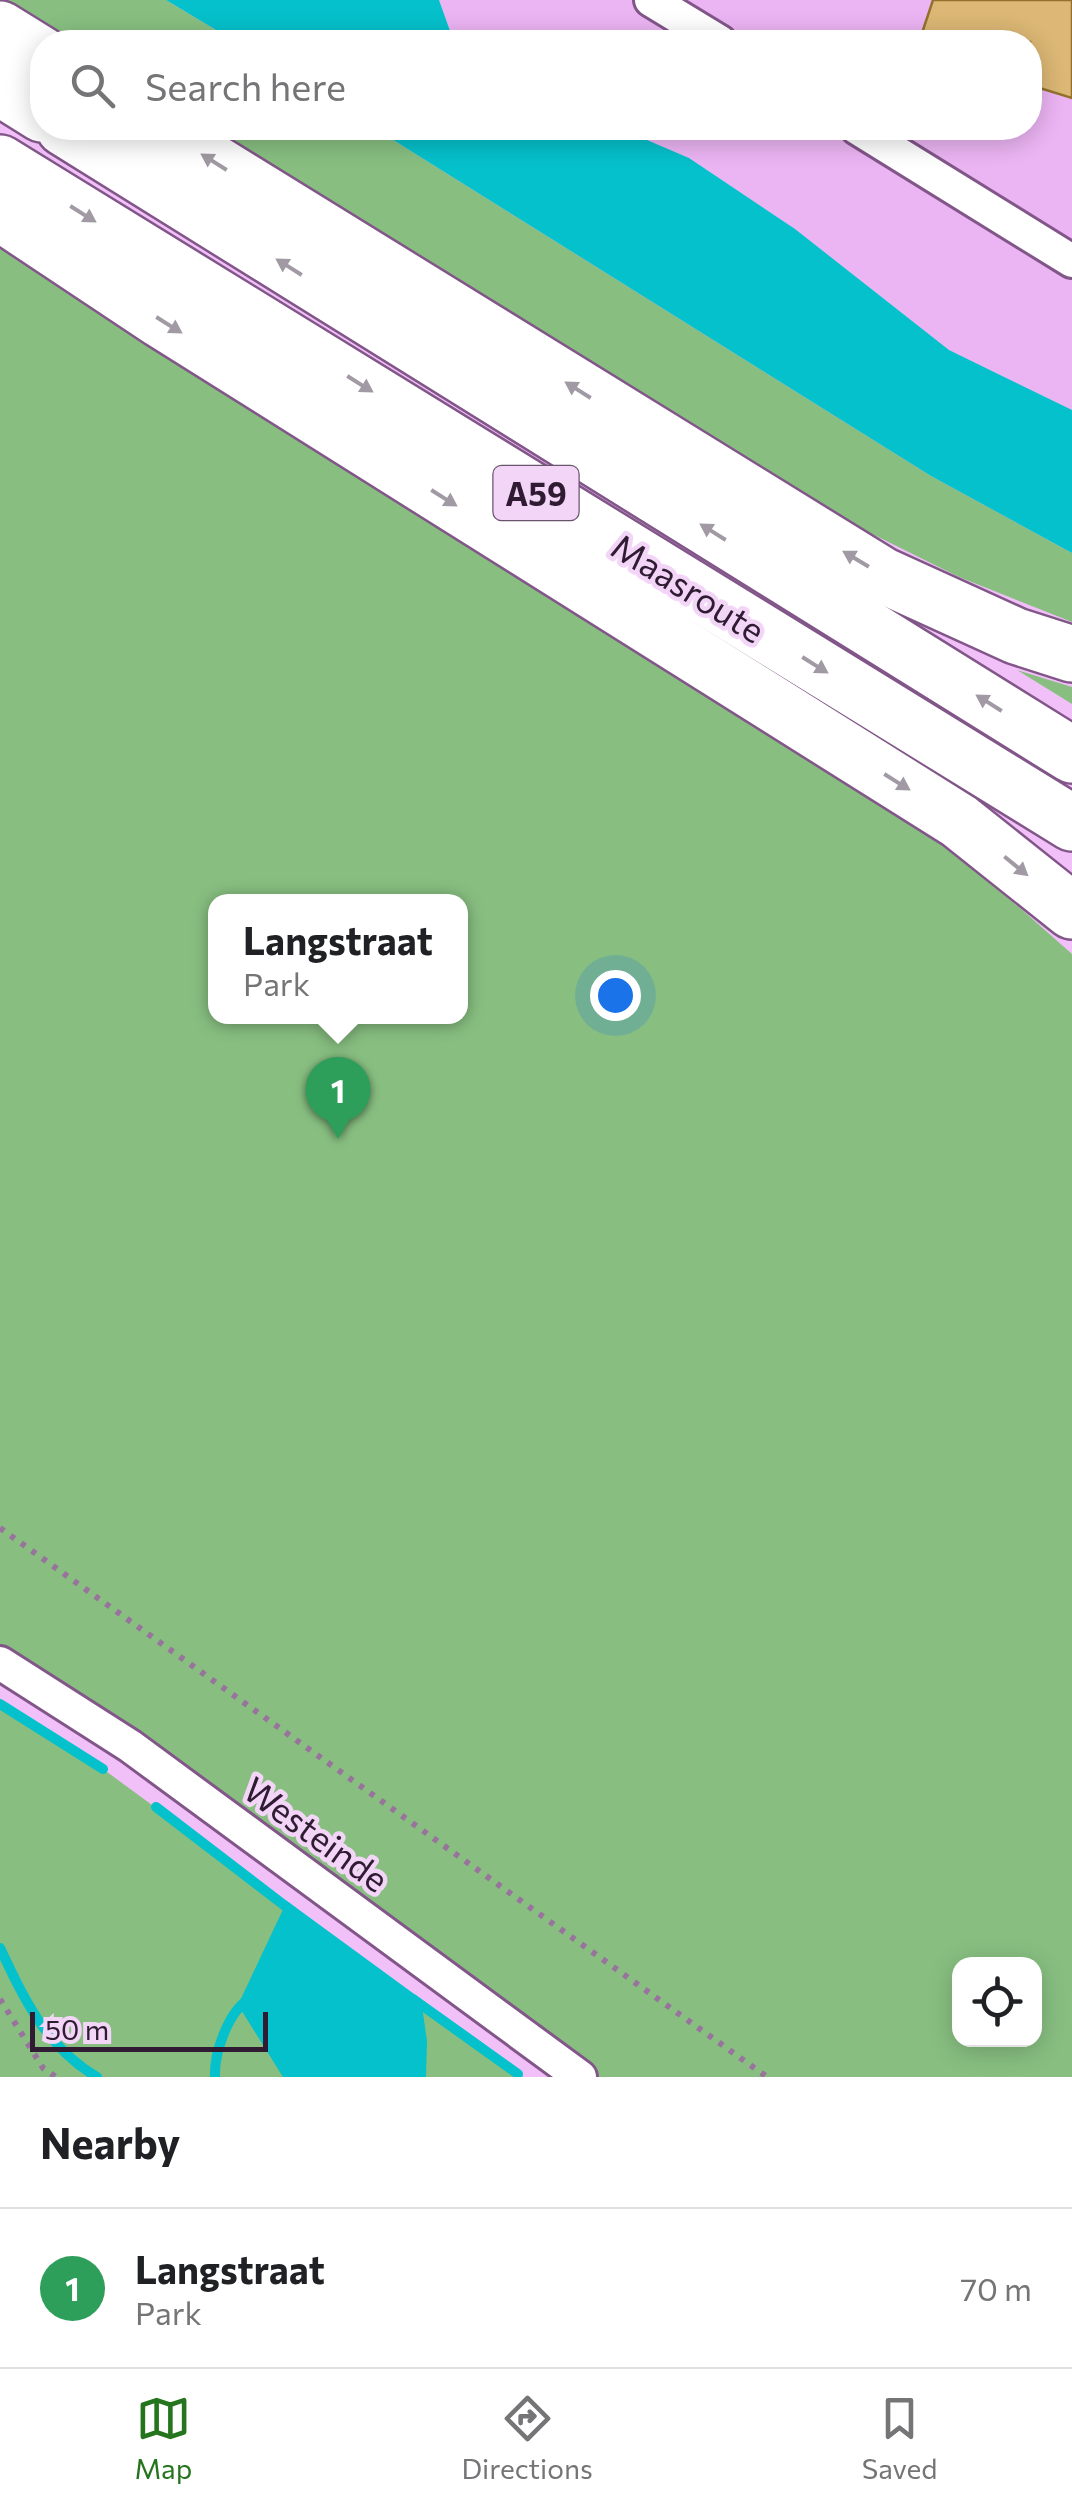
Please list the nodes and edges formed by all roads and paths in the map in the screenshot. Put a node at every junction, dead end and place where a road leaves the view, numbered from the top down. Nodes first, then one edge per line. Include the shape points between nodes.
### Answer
1 (651, 0) edge
2 (0, 29) edge
3 (700, 30) edge
4 (30, 48) edge
5 (0, 88) edge
6 (30, 107) edge
7 (83, 140) edge
8 (177, 140) edge
9 (876, 140) edge
10 (0, 163) edge
11 (0, 213) edge
12 (1072, 261) edge
13 (1072, 654) edge
14 (1072, 755) edge
15 (1072, 822) edge
16 (1072, 911) edge
17 (0, 1528) edge
18 (0, 1662) edge
19 (0, 1999) edge
20 (56, 2077) edge
21 (580, 2077) edge
22 (767, 2077) edge

1 - 3 street
2 - 4 highway
5 - 6 highway
14 -> 7 highway, Maasroute / A59
13 -> 8 highway via 882,575
9 - 12 street
10 -> 15 highway, Maasroute / A59
11 -> 16 highway, A59 via 959,821
17 - 22 path
18 - 21 street, Westeinde via 130,1746
19 - 20 path via 43,2068

